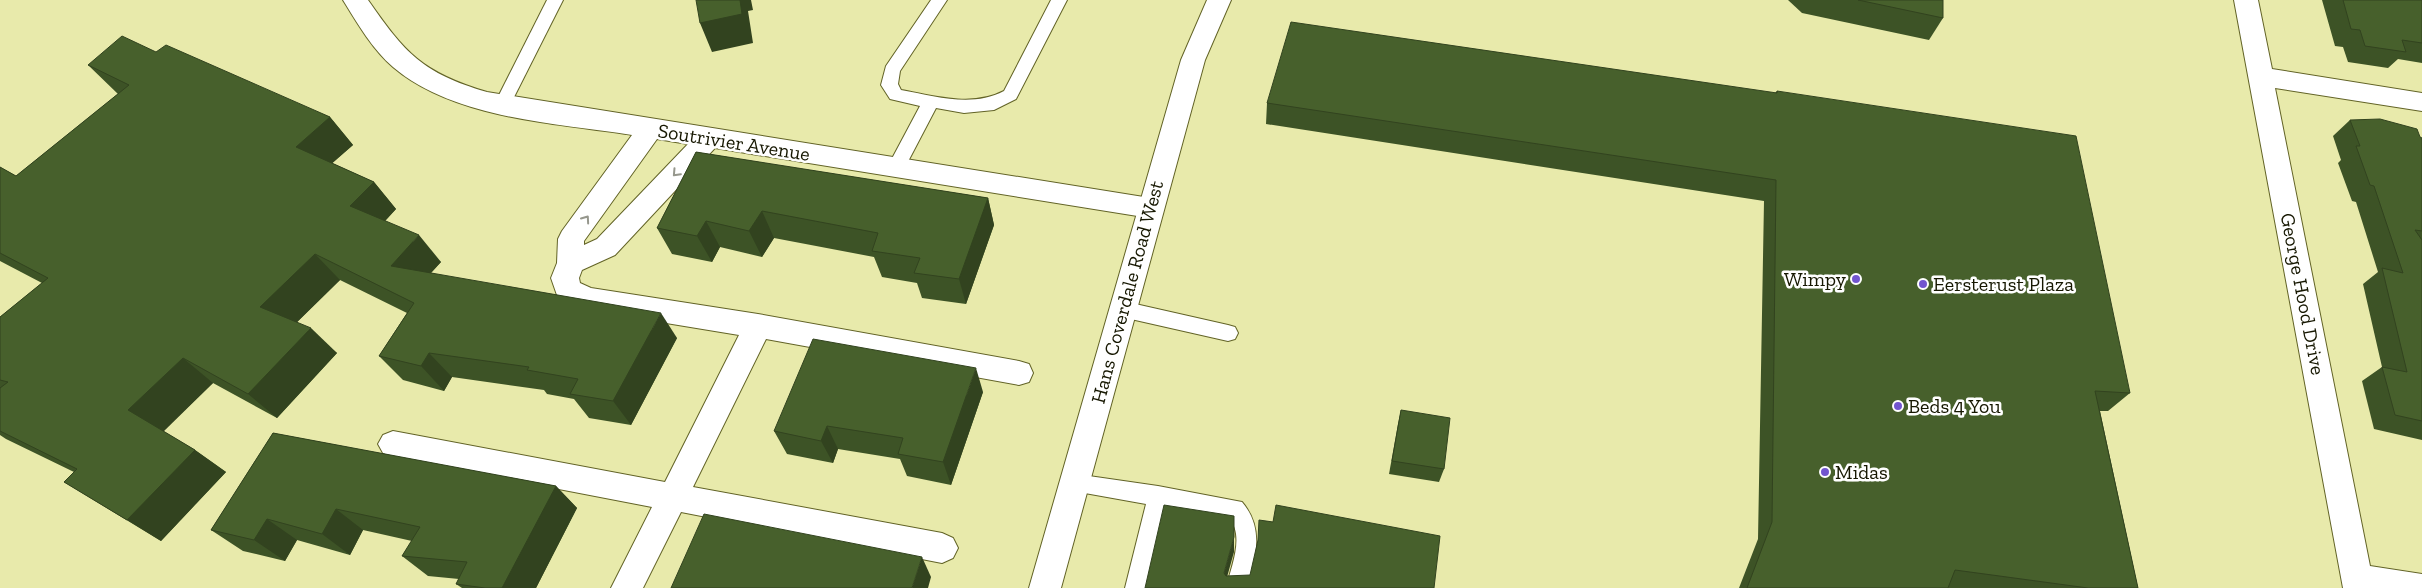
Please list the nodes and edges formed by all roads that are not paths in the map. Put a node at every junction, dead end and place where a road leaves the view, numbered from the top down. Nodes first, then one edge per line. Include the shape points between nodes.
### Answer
1 (356, 0) edge
2 (554, 0) edge
3 (938, 0) edge
4 (1059, 0) edge
5 (1219, 0) edge
6 (2246, 0) edge
7 (2262, 78) junction
8 (931, 101) junction
9 (2422, 102) edge
10 (502, 105) junction
11 (650, 129) junction
12 (709, 138) junction
13 (896, 168) junction
14 (1150, 208) junction
15 (571, 263) junction
16 (1122, 309) junction
17 (758, 326) junction
18 (1228, 334) dead end
19 (1019, 373) dead end
20 (393, 444) dead end
21 (1075, 483) junction
22 (1158, 495) junction
23 (672, 497) junction
24 (942, 548) dead end
25 (2358, 584) edge
26 (627, 588) edge
27 (1045, 588) edge
28 (1136, 588) edge
29 (1237, 588) edge
30 (2420, 588) edge

1 - 10 street, Soutrivier Avenue via 390,49 423,76 465,96
2 - 10 lane
3 - 8 lane via 892,70 889,85 896,95
4 - 8 lane via 1010,95 994,104 964,107
5 - 14 street, Hans Coverdale Road West via 1193,60
6 - 7 street, George Hood Drive
7 - 9 street
7 - 25 street, George Hood Drive
8 - 13 lane
10 - 11 street, Soutrivier Avenue
11 - 12 street, Soutrivier Avenue
15 -> 11 street via 571,239
12 - 13 street, Soutrivier Avenue
12 -> 15 street via 606,247
13 - 14 street, Soutrivier Avenue
14 - 16 street, Hans Coverdale Road West
15 - 17 street via 565,278 568,290 588,299
16 - 18 lane
16 - 21 street, Hans Coverdale Road West
17 - 19 street
17 - 23 street
20 - 23 street
21 - 22 lane
21 - 27 street, Hans Coverdale Road West
22 - 28 lane
22 - 29 lane via 1234,509 1243,516 1247,536
23 - 24 street
23 - 26 street
25 - 30 street

